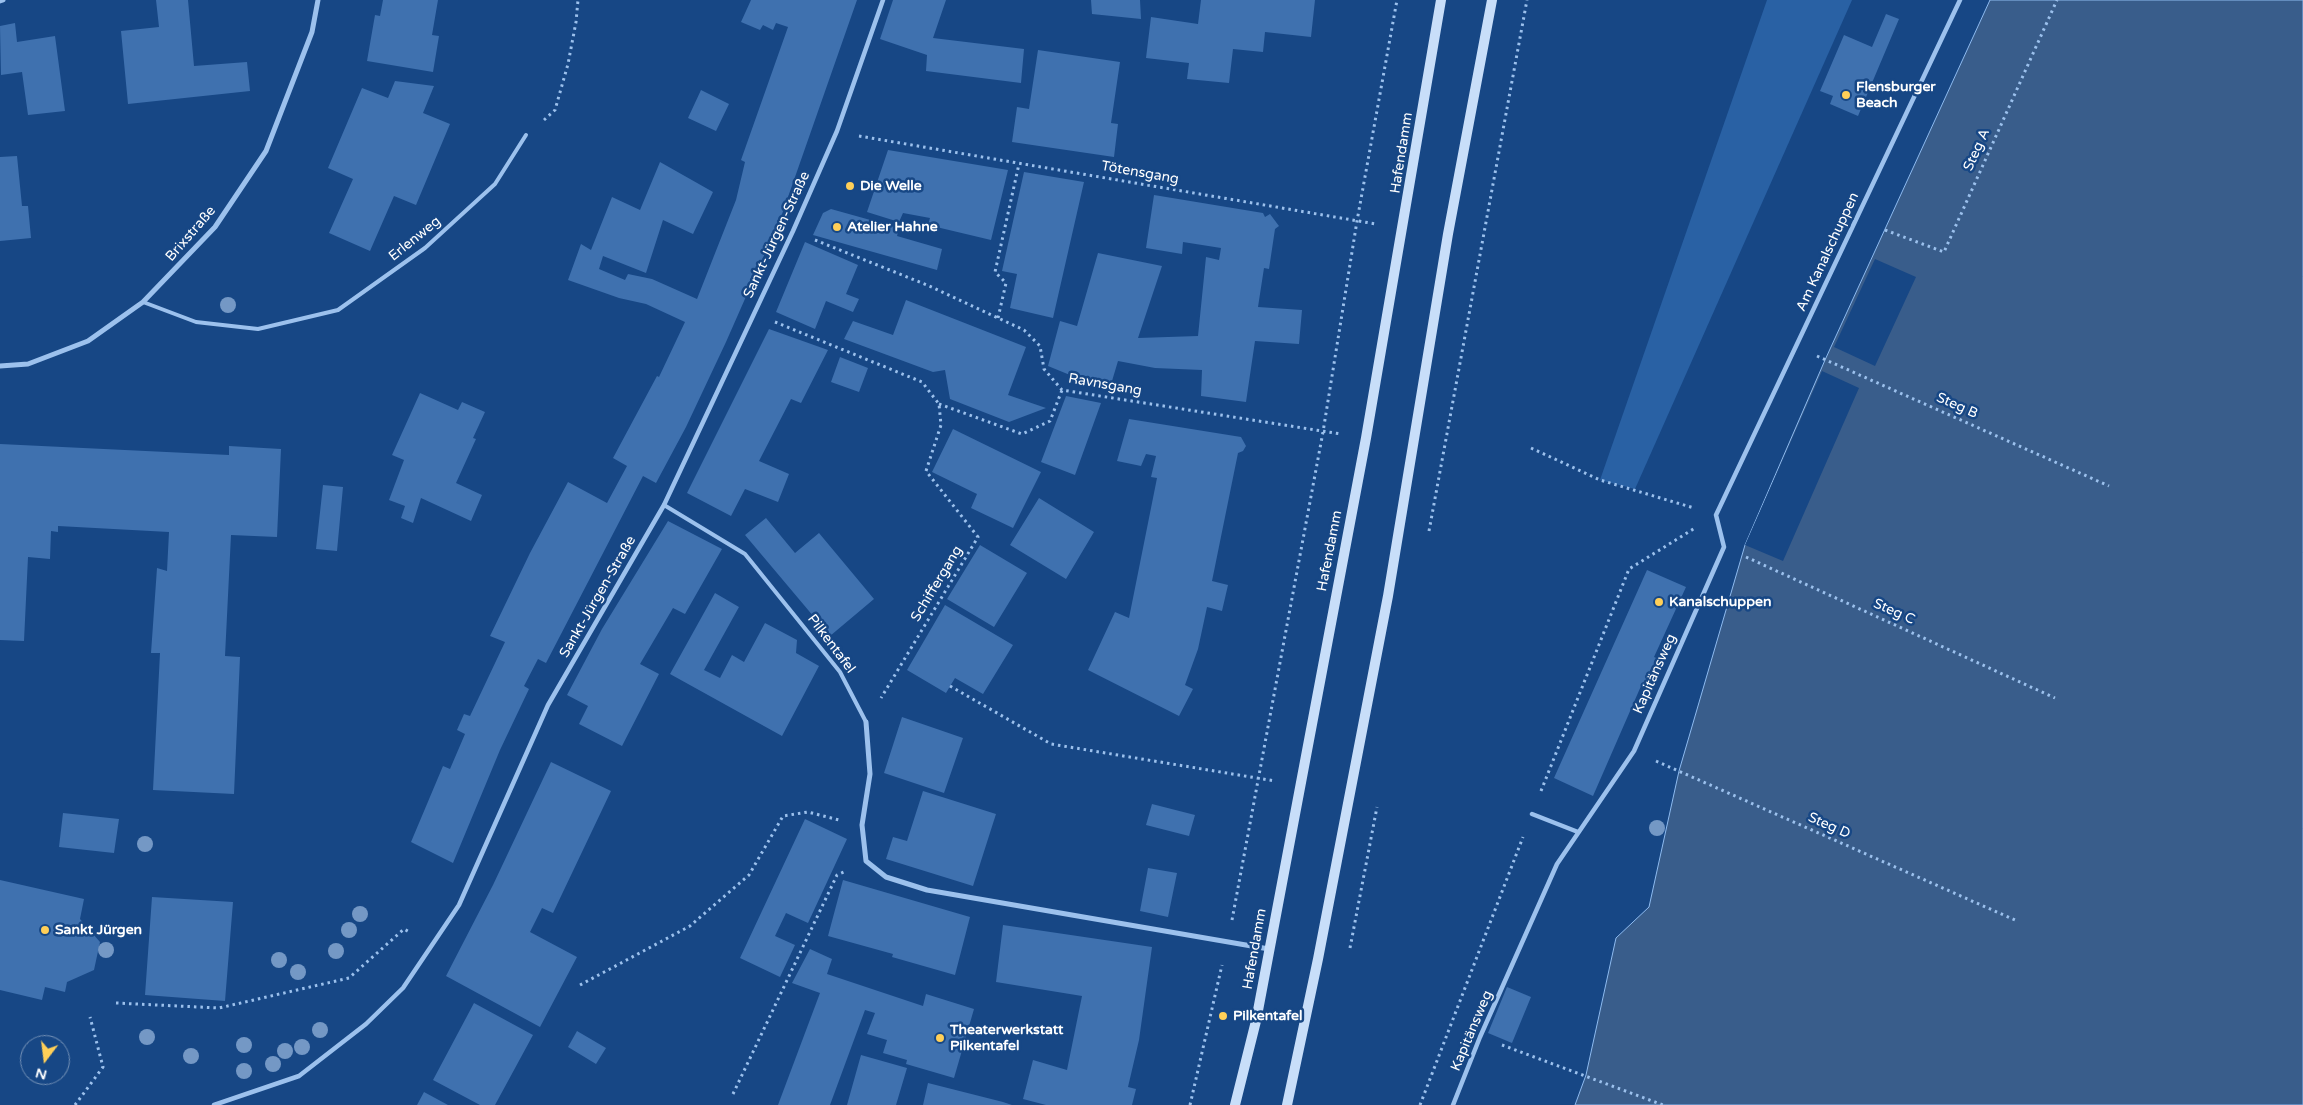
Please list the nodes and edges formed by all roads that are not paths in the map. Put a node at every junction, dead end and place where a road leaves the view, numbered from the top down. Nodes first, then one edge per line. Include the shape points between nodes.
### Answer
1 (318, 0) edge
2 (883, 0) edge
3 (1441, 0) edge
4 (1492, 0) edge
5 (1960, 0) edge
6 (526, 135) road end
7 (144, 302) junction
8 (0, 366) edge
9 (664, 505) junction
10 (1724, 547) joint
11 (866, 722) joint
12 (1532, 814) dead end
13 (1578, 832) junction
14 (1269, 949) junction
15 (214, 1105) edge
16 (1236, 1105) edge
17 (1287, 1105) edge
18 (1453, 1105) edge

1 - 7 street, Brixstraße via 312,32 266,151 215,227
2 - 9 street, Sankt-Jürgen-Straße via 837,131
3 - 14 main road, Hafendamm via 1404,229
4 - 17 main road via 1448,234 1388,596
5 - 10 street, Am Kanalschuppen via 1716,515
6 - 7 lane, Erlenweg via 495,184 425,248 338,310 258,329 196,322
7 - 8 street, Brixstraße via 88,341 28,364
9 - 11 lane, Pilkentafel via 746,554 840,672
9 - 15 street, Sankt-Jürgen-Straße via 548,705 459,905 403,988 366,1024 299,1076
10 - 13 street, Kapitänsweg via 1634,752
11 - 14 street, Pilkentafel via 870,774 862,825 866,860 886,876 927,890
12 - 13 street
13 - 18 street, Kapitänsweg via 1557,864
14 - 16 main road, Hafendamm

